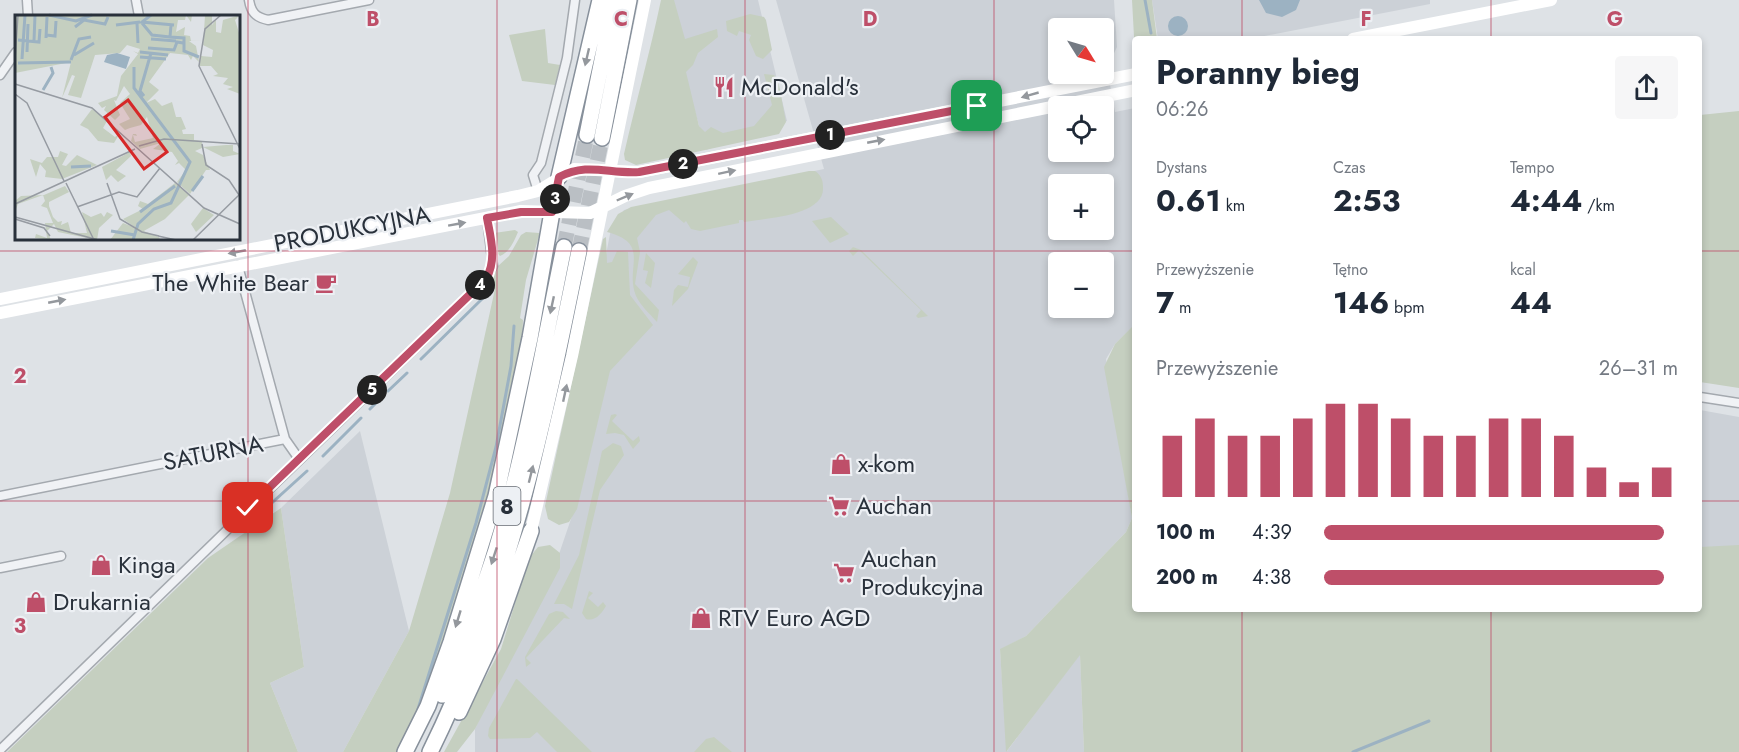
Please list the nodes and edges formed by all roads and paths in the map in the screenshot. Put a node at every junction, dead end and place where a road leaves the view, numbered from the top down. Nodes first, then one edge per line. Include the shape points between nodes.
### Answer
1 (27, 0) edge
2 (136, 0) edge
3 (249, 0) edge
4 (369, 0) edge
5 (575, 0) edge
6 (600, 0) edge
7 (614, 0) edge
8 (629, 0) edge
9 (645, 0) edge
10 (1551, 0) edge
11 (28, 15) edge
12 (139, 15) edge
13 (1368, 36) edge
14 (15, 53) edge
15 (1132, 74) edge
16 (0, 75) edge
17 (1132, 90) edge
18 (610, 170) junction
19 (559, 177) junction
20 (538, 191) junction
21 (603, 208) junction
22 (552, 212) junction
23 (487, 218) junction
24 (336, 232) junction
25 (338, 246) junction
26 (238, 266) junction
27 (0, 299) edge
28 (0, 313) edge
29 (1702, 397) edge
30 (1739, 402) edge
31 (285, 439) junction
32 (299, 459) junction
33 (0, 495) edge
34 (531, 531) joint
35 (61, 556) dead end
36 (0, 568) edge
37 (0, 750) edge
38 (405, 752) edge
39 (413, 752) edge
40 (430, 752) edge
41 (438, 752) edge

1 - 11 street
2 - 12 street
3 - 4 street via 257,18 268,20
5 - 20 street via 567,58 541,163 533,175
6 -> 19 highway
7 - 8 highway via 594,136
9 - 18 main road
10 - 13 main road
14 - 16 street
15 -> 18 main road via 639,172
21 -> 17 main road via 649,188
18 - 19 main road, PRODUKCYJNA via 574,169
18 - 21 main road
19 - 20 main road, PRODUKCYJNA
19 - 22 main road
20 - 24 main road, PRODUKCYJNA
21 - 22 main road, PRODUKCYJNA via 578,215
34 -> 21 main road
22 - 23 main road, PRODUKCYJNA
22 -> 38 highway via 496,496 447,653 428,706
25 -> 23 main road, PRODUKCYJNA
23 - 32 street via 493,258 486,279
24 - 25 main road
24 -> 27 main road, PRODUKCYJNA
25 - 26 main road, PRODUKCYJNA
28 -> 26 main road, PRODUKCYJNA
26 - 31 street, SATURNA
29 - 30 street
31 - 32 street
31 - 33 street, SATURNA
32 - 37 street
34 - 41 highway via 493,639
35 - 36 street
40 -> 39 highway, 8 via 481,638 506,566 532,471 572,249 496,548 442,696

